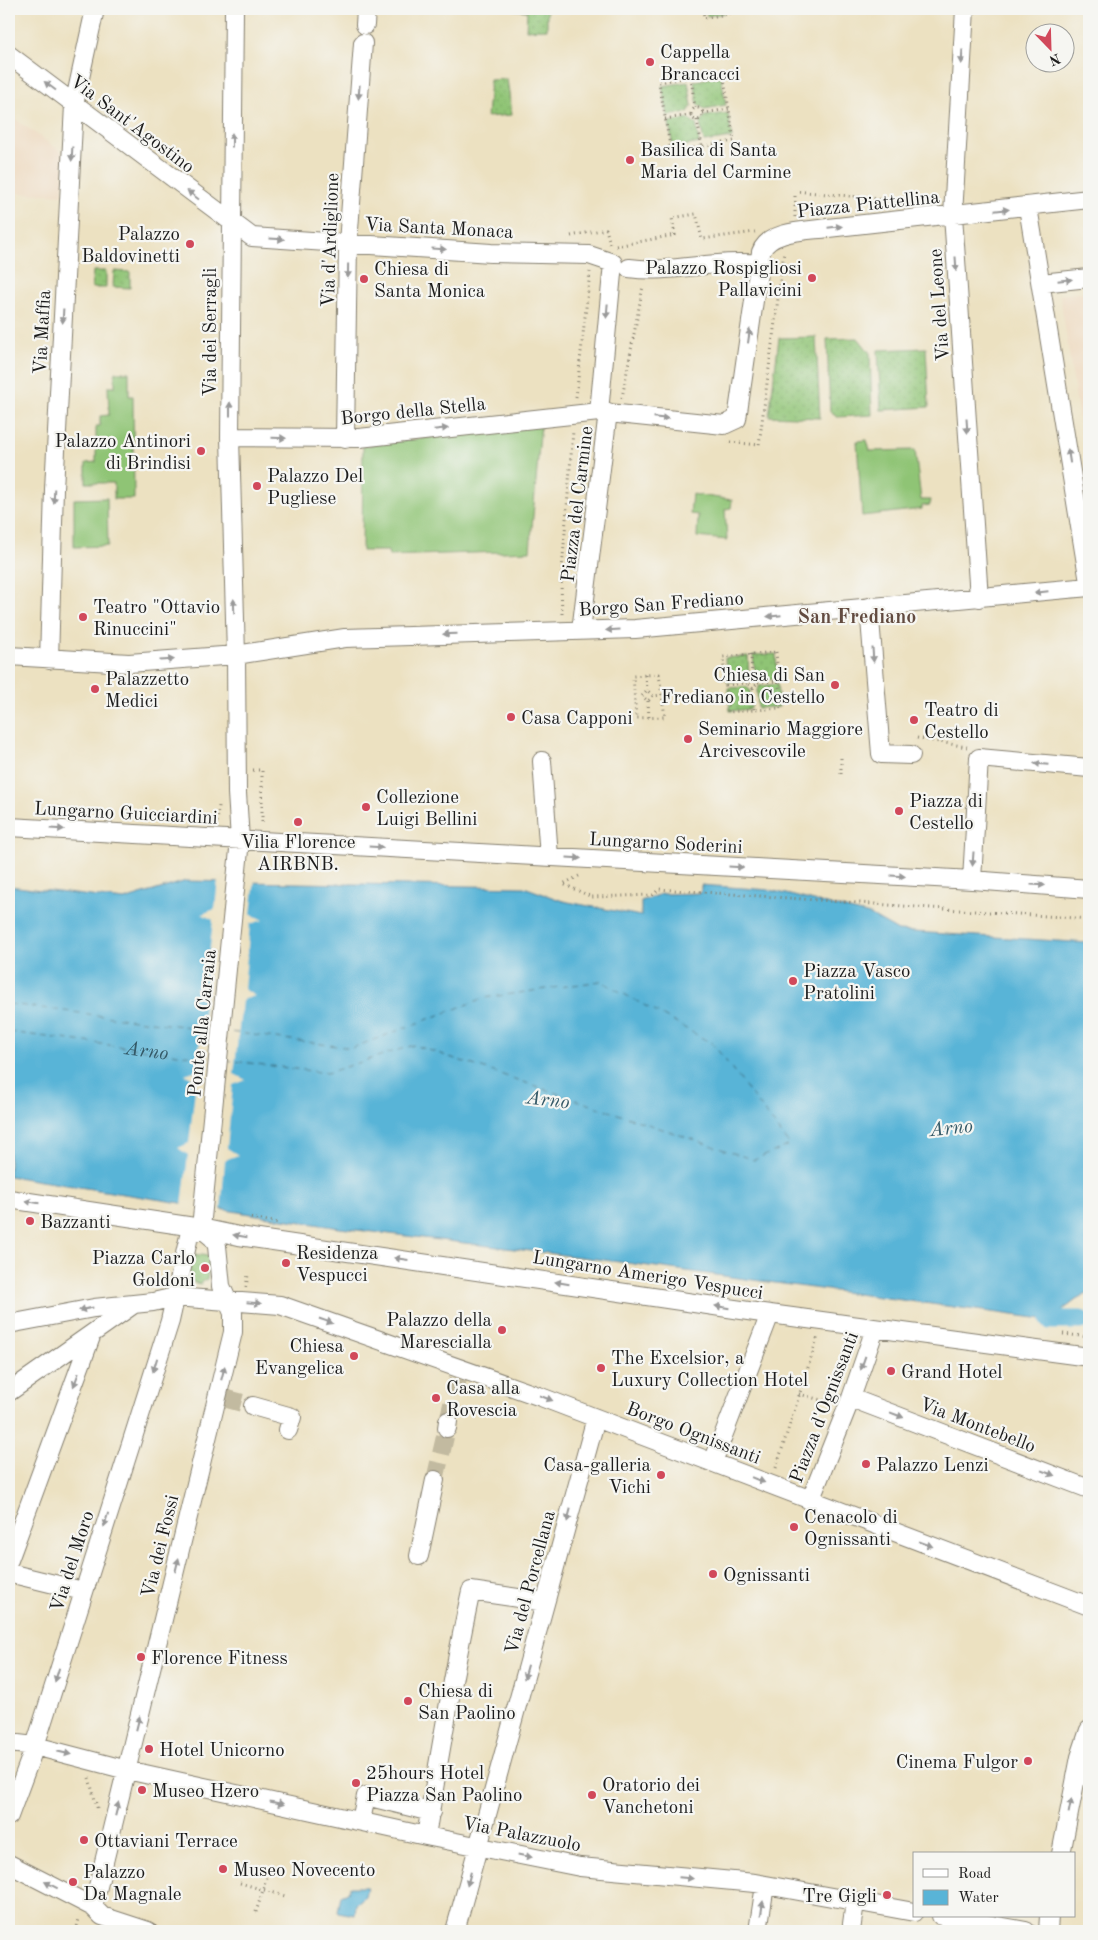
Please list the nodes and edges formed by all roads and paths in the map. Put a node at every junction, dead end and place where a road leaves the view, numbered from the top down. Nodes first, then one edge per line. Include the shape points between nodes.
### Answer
1 (95, 9) edge
2 (234, 9) edge
3 (703, 9) edge
4 (725, 9) edge
5 (748, 9) edge
6 (965, 9) edge
7 (726, 14) junction
8 (364, 43) dead end
9 (9, 55) edge
10 (691, 77) junction
11 (74, 105) junction
12 (696, 108) junction
13 (729, 109) junction
14 (703, 113) junction
15 (691, 115) junction
16 (665, 119) junction
17 (697, 120) junction
18 (702, 146) junction
19 (1089, 199) edge
20 (905, 201) dead end
21 (1028, 207) junction
22 (953, 215) junction
23 (795, 218) dead end
24 (232, 224) junction
25 (787, 234) joint
26 (348, 243) junction
27 (589, 259) junction
28 (759, 264) junction
29 (638, 269) joint
30 (1089, 278) edge
31 (1041, 283) junction
32 (610, 409) junction
33 (575, 414) junction
34 (230, 437) junction
35 (345, 439) junction
36 (1083, 504) edge
37 (1089, 582) edge
38 (1089, 587) edge
39 (979, 598) junction
40 (869, 607) junction
41 (562, 616) dead end
42 (581, 630) junction
43 (750, 654) junction
44 (236, 655) junction
45 (9, 656) edge
46 (49, 660) junction
47 (646, 675) junction
48 (752, 678) junction
49 (779, 681) junction
50 (758, 682) junction
51 (747, 683) junction
52 (726, 685) junction
53 (753, 688) junction
54 (647, 690) junction
55 (662, 695) junction
56 (634, 696) junction
57 (642, 696) junction
58 (653, 696) junction
59 (648, 701) junction
60 (754, 710) junction
61 (649, 718) junction
62 (911, 755) dead end
63 (841, 758) dead end
64 (542, 761) dead end
65 (1089, 768) edge
66 (841, 777) dead end
67 (9, 827) edge
68 (240, 840) junction
69 (549, 856) junction
70 (584, 871) dead end
71 (972, 880) junction
72 (1089, 889) edge
73 (1089, 919) edge
74 (9, 1199) edge
75 (200, 1228) junction
76 (248, 1275) dead end
77 (246, 1286) dead end
78 (175, 1297) junction
79 (227, 1300) junction
80 (143, 1303) junction
81 (770, 1314) junction
82 (9, 1324) edge
83 (875, 1329) junction
84 (92, 1334) junction
85 (819, 1336) dead end
86 (1089, 1357) edge
87 (9, 1392) edge
88 (851, 1398) junction
89 (253, 1406) tunnel mouth
90 (596, 1418) junction
91 (288, 1430) dead end
92 (713, 1462) junction
93 (774, 1473) dead end
94 (435, 1480) tunnel mouth
95 (1089, 1489) edge
96 (810, 1501) junction
97 (418, 1556) dead end
98 (9, 1560) edge
99 (9, 1573) edge
100 (83, 1591) junction
101 (545, 1602) junction
102 (1089, 1606) edge
103 (1089, 1730) edge
104 (9, 1743) edge
105 (35, 1746) junction
106 (86, 1763) junction
107 (127, 1770) junction
108 (432, 1807) junction
109 (9, 1816) edge
110 (100, 1817) dead end
111 (360, 1822) junction
112 (426, 1836) junction
113 (477, 1847) junction
114 (1061, 1852) edge
115 (9, 1864) edge
116 (270, 1868) dead end
117 (240, 1883) dead end
118 (765, 1885) junction
119 (263, 1890) junction
120 (286, 1896) dead end
121 (855, 1902) junction
122 (256, 1912) dead end
123 (913, 1912) edge
124 (97, 1918) edge
125 (952, 1918) edge
126 (1049, 1918) edge
127 (148, 1931) edge
128 (455, 1931) edge
129 (758, 1931) edge
130 (851, 1931) edge
131 (1026, 1931) edge
132 (1048, 1931) edge

1 - 11 street, Via Maffia
24 -> 2 street, Via dei Serragli
3 - 7 path via 704,18
4 - 7 path
5 - 7 path
6 -> 22 street, Via del Leone
8 -> 26 street, Via d'Ardiglione
11 -> 9 street, Via Sant'Agostino
10 - 12 path
10 - 13 path via 723,72
10 - 16 path via 659,82
24 -> 11 street, Via Sant'Agostino
11 -> 46 street, Via Maffia via 54,489
12 - 14 path
12 - 15 path
13 - 14 path
13 - 18 path via 734,141
14 - 17 path
15 - 16 path
15 - 17 path
16 - 18 path via 671,152
17 - 18 path
19 - 21 street, Piazza Piattellina
20 - 23 path via 795,191
22 -> 21 street, Piazza Piattellina
21 - 31 street
25 -> 22 street, Piazza Piattellina
22 -> 39 street, Via del Leone
24 -> 26 street, Via Santa Monaca via 252,237
34 -> 24 street, Via dei Serragli
25 - 28 street, Piazza del Carmine via 765,244
26 -> 27 street, Via Santa Monaca
26 -> 35 street, Via d'Ardiglione
27 -> 32 street, Piazza del Carmine via 613,263
27 - 33 path
28 - 29 street
32 -> 28 street, Piazza del Carmine via 724,425 737,419
29 - 32 path
31 -> 30 street
36 -> 31 street
32 - 33 street, Borgo della Stella
32 - 42 street, Piazza del Carmine
35 -> 33 street, Borgo della Stella
33 - 41 path via 561,583
34 -> 35 street, Borgo della Stella
44 -> 34 street, Via dei Serragli
36 - 37 street
38 -> 39 street, Borgo San Frediano
39 - 40 street, Borgo San Frediano
40 -> 42 street, Borgo San Frediano via 664,627
40 -> 62 street via 881,754
42 -> 44 street, Borgo San Frediano via 346,638
43 - 48 path
43 - 49 path via 776,652
43 - 52 path via 723,657
46 -> 44 street, Borgo San Frediano via 129,663
44 - 68 street, Via dei Serragli
45 - 46 street, Borgo San Frediano
47 - 54 path
47 - 55 path via 659,674
47 - 56 path via 632,676
48 - 50 path
48 - 51 path
49 - 50 path
49 - 60 path via 781,708
50 - 53 path
51 - 52 path
51 - 53 path
52 - 60 path via 728,712
53 - 60 path
54 - 57 path
54 - 58 path
55 - 58 path
55 - 61 path via 664,717
56 - 57 path
56 - 61 path via 636,718
57 - 59 path
58 - 59 path
59 - 61 path
63 - 66 path
64 - 69 street
65 -> 71 street via 979,758
67 -> 68 street, Lungarno Guicciardini
68 -> 69 street, Lungarno Soderini
68 - 75 street, Ponte alla Carraia
69 -> 71 street, Lungarno Soderini
70 - 73 path via 564,884 592,897 653,895 660,889
71 -> 72 street, Lungarno Soderini
75 -> 74 street
75 - 78 street via 189,1236
75 - 79 street via 213,1238 217,1246 221,1286
81 -> 75 street, Lungarno Amerigo Vespucci
76 - 77 path
78 - 79 street
78 - 80 street
78 -> 100 street, Via del Moro
79 -> 90 street, Borgo Ognissanti via 280,1305 459,1374
107 -> 79 street, Via dei Fossi via 221,1397 233,1332 233,1314
80 -> 82 street via 94,1308
80 - 84 street
81 - 83 street, Lungarno Amerigo Vespucci
81 - 92 street
83 - 86 street, Lungarno Amerigo Vespucci
83 -> 88 street, Piazza d'Ognissanti
84 - 87 street
84 -> 98 street
85 - 93 path
88 -> 95 street, Via Montebello
88 - 96 street, Piazza d'Ognissanti
89 - 91 street via 292,1417
90 - 92 street, Borgo Ognissanti
90 -> 101 street, Via del Porcellana
92 -> 96 street, Borgo Ognissanti
94 - 97 street
96 -> 102 street, Borgo Ognissanti
99 - 100 street
100 -> 105 street, Via del Moro
101 - 108 street via 471,1590 450,1686
101 -> 113 street, Via del Porcellana
114 -> 103 street via 1080,1757
104 - 105 street, Via Palazzuolo
105 -> 106 street, Via Palazzuolo
105 - 109 street, Via del Moro
106 - 107 street, Via Palazzuolo
106 - 110 path
107 -> 111 street, Via Palazzuolo
124 -> 107 street, Via dei Fossi
108 - 111 street via 366,1796
108 - 112 street
111 - 112 street, Via Palazzuolo
112 - 113 street, Via Palazzuolo
113 -> 118 street, Via Palazzuolo via 580,1867
113 -> 128 street, Via del Porcellana
124 -> 115 street
116 - 119 path
117 - 119 path
118 - 121 street, Via Palazzuolo
129 -> 118 street
119 - 120 path
119 - 122 path
121 - 123 street, Via Palazzuolo
121 - 130 street
124 - 127 street
125 - 131 street
126 - 132 street

